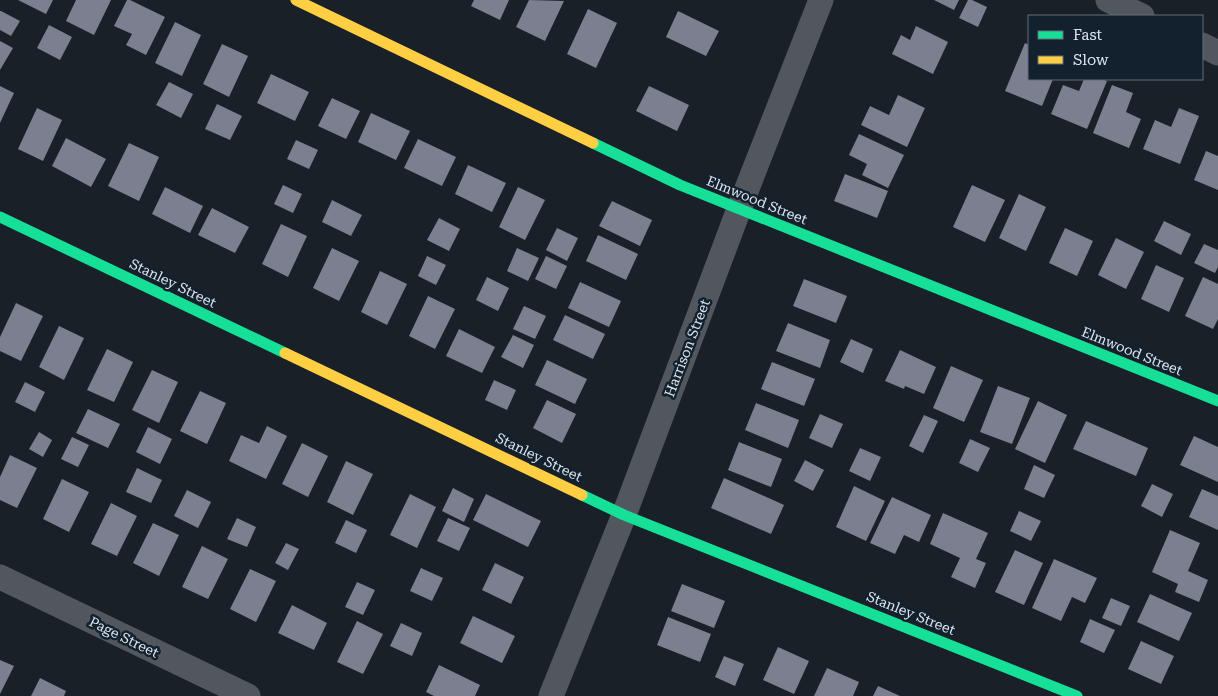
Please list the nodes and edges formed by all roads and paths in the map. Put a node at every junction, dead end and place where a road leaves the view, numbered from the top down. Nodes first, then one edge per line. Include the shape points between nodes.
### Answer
1 (296, 0) edge
2 (821, 0) edge
3 (1108, 0) edge
4 (1140, 15) edge
5 (1203, 46) edge
6 (1218, 53) edge
7 (739, 209) junction
8 (0, 217) edge
9 (1218, 401) edge
10 (624, 515) junction
11 (0, 577) edge
12 (248, 696) edge
13 (551, 696) edge
14 (1077, 696) edge

1 - 7 street, Elmwood Street via 680,185
2 - 7 street, Harrison Street
3 - 4 street
5 - 6 street
7 - 9 street, Elmwood Street
7 - 10 street, Harrison Street
8 - 10 street, Stanley Street
10 - 13 street, Harrison Street
10 - 14 street, Stanley Street
11 - 12 street, Page Street

